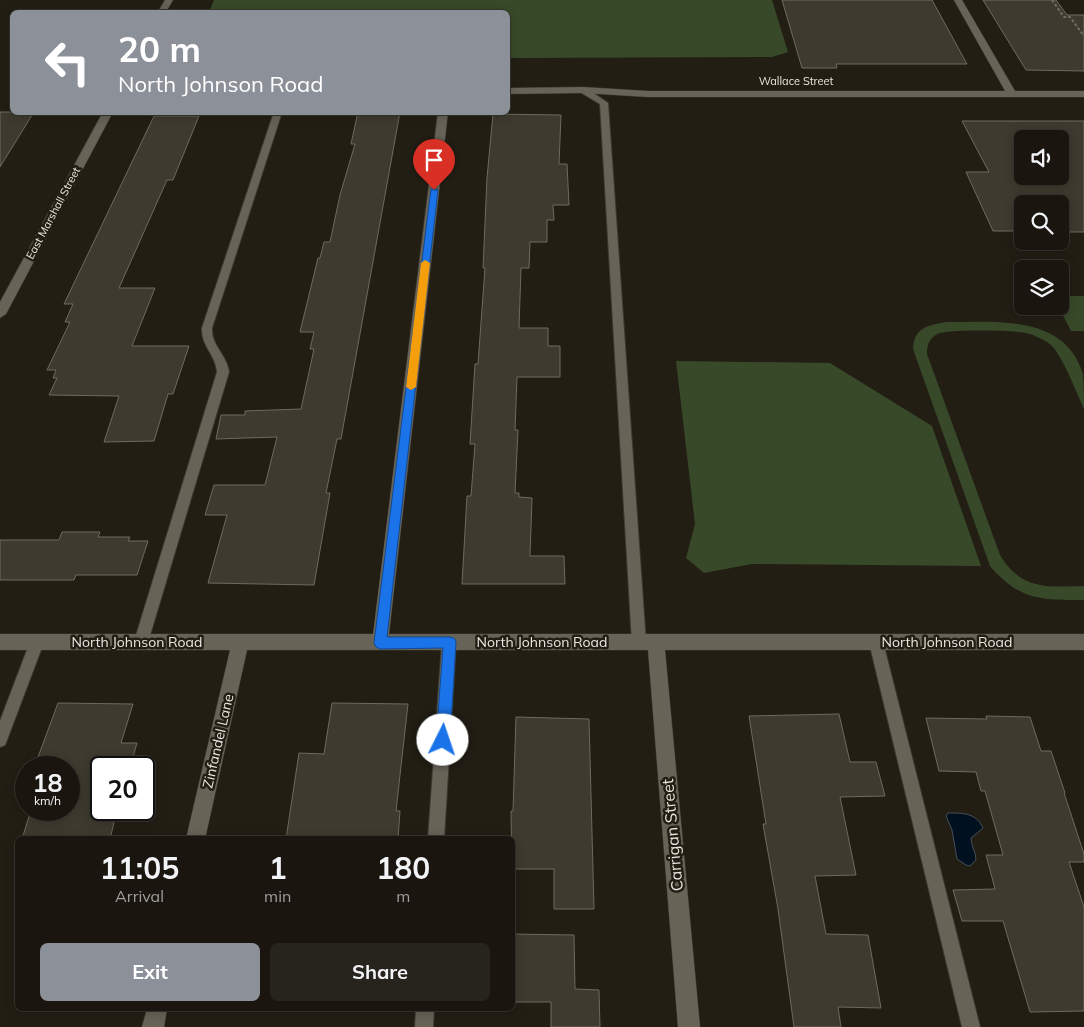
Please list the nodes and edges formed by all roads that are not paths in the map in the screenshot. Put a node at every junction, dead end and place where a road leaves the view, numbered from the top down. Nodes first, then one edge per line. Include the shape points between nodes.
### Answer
1 (958, 0) edge
2 (510, 90) edge
3 (583, 90) junction
4 (1012, 94) junction
5 (1084, 94) edge
6 (106, 115) edge
7 (277, 115) edge
8 (443, 115) edge
9 (0, 314) edge
10 (0, 642) edge
11 (37, 642) junction
12 (141, 642) junction
13 (449, 642) junction
14 (876, 642) junction
15 (1084, 642) edge
16 (240, 643) junction
17 (380, 643) junction
18 (648, 643) junction
19 (0, 740) edge
20 (196, 836) edge
21 (436, 836) edge
22 (157, 1011) edge
23 (425, 1011) edge
24 (153, 1027) edge
25 (424, 1027) edge
26 (689, 1027) edge
27 (971, 1027) edge

1 - 4 street
2 - 3 street, Wallace Street
3 - 4 street, Wallace Street via 648,94
3 - 18 lane via 604,103
4 - 5 street, Wallace Street
6 - 9 street, East Marshall Street
7 - 12 lane via 207,328 206,338 222,361 222,372
8 - 17 street
10 - 11 street, North Johnson Road
11 - 12 street, North Johnson Road
11 - 19 lane
12 - 16 street, North Johnson Road
13 - 17 street, North Johnson Road
13 - 18 street, North Johnson Road
13 - 21 lane
14 - 15 street, North Johnson Road
14 - 18 street, North Johnson Road
14 - 27 lane
16 - 17 street, North Johnson Road
16 - 20 street, Zinfandel Lane
18 - 26 street, Carrigan Street
22 - 24 street
23 - 25 lane

